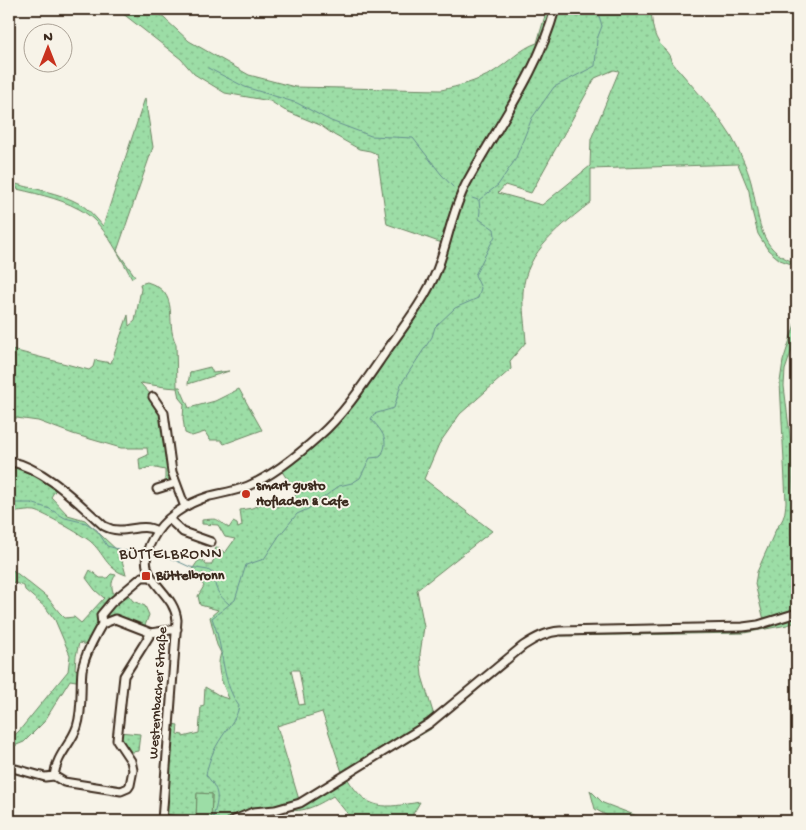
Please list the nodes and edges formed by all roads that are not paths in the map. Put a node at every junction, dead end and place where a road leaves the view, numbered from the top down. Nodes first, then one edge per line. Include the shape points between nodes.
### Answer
1 (555, 9) edge
2 (153, 397) dead end
3 (9, 461) edge
4 (176, 483) junction
5 (157, 489) dead end
6 (185, 507) junction
7 (169, 519) junction
8 (157, 531) junction
9 (211, 542) dead end
10 (150, 577) junction
11 (797, 613) edge
12 (102, 624) junction
13 (177, 629) junction
14 (151, 633) junction
15 (16, 769) dead end
16 (54, 776) junction
17 (162, 820) edge
18 (178, 821) edge
19 (232, 821) edge

1 - 6 street via 530,74 458,200 438,268 420,303 355,396 321,434 287,462 250,485
2 - 4 street via 164,413 168,452
3 - 8 street via 42,474 110,529 121,531 146,527
4 - 5 street
4 - 6 street
6 - 7 street
7 - 8 street
7 - 9 street via 183,532
8 - 10 street via 147,556
10 - 12 street via 142,577 111,603 101,615
10 - 13 street, Westernbacher Straße via 175,608
11 - 19 street via 743,627 560,631 539,636 430,723 300,803 254,812
12 - 14 street via 115,619
12 - 16 street via 85,658 76,728 58,759
13 - 14 street
13 - 17 street, Westernbacher Straße
14 - 16 street via 124,676 117,740 133,765 128,788 121,792 64,782
15 - 16 street via 45,777
17 - 18 street

